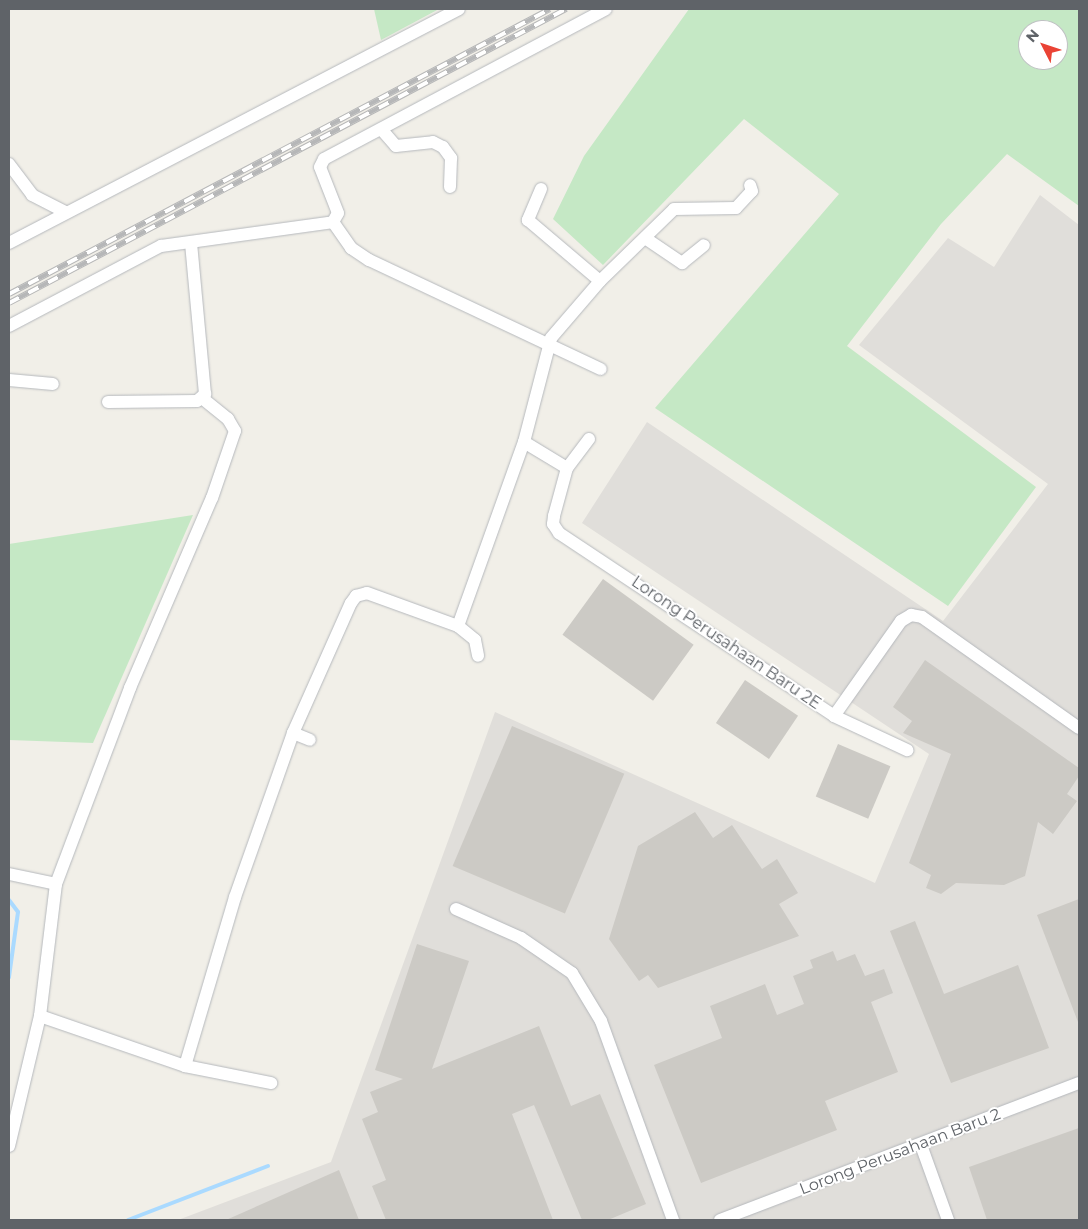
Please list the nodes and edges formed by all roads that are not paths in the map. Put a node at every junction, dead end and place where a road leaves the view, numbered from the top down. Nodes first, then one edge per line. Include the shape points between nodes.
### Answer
1 (459, 9) edge
2 (606, 9) edge
3 (382, 130) junction
4 (9, 164) edge
5 (750, 185) dead end
6 (450, 187) dead end
7 (540, 189) dead end
8 (65, 212) junction
9 (333, 222) junction
10 (645, 238) junction
11 (9, 243) edge
12 (192, 244) junction
13 (704, 245) dead end
14 (600, 281) junction
15 (9, 326) edge
16 (548, 344) junction
17 (601, 369) dead end
18 (9, 380) edge
19 (53, 384) dead end
20 (202, 398) junction
21 (108, 402) dead end
22 (589, 439) dead end
23 (524, 442) junction
24 (567, 468) junction
25 (458, 626) junction
26 (478, 656) dead end
27 (834, 716) junction
28 (1079, 728) edge
29 (293, 733) junction
30 (310, 740) dead end
31 (907, 750) dead end
32 (9, 874) edge
33 (56, 884) junction
34 (456, 909) dead end
35 (40, 1016) junction
36 (185, 1066) junction
37 (271, 1083) dead end
38 (1079, 1083) edge
39 (921, 1145) junction
40 (9, 1146) edge
41 (673, 1220) edge
42 (720, 1220) edge
43 (948, 1220) edge

1 - 8 street
2 - 3 street
3 - 6 street via 396,146 433,142 443,147 451,158
3 - 9 street via 321,162 338,213
4 - 8 street via 32,195
5 - 10 street via 752,191 736,208 674,209
7 - 14 street via 528,220
8 - 11 street
9 - 12 street
9 - 16 street via 351,248 369,260
10 - 13 street via 682,263
10 - 14 street
12 - 15 street via 161,246 146,252
12 - 20 street via 205,386
14 - 16 street
16 - 17 street
16 - 23 street
18 - 19 street
20 - 21 street via 197,401
20 - 33 street via 228,419 235,431 212,498 123,706
22 - 24 street
23 - 24 street
23 - 25 street
24 - 27 street, Lorong Perusahaan Baru 2E via 553,524 559,533
25 - 26 street via 475,640
25 - 29 street via 367,593 356,596
27 - 28 street via 901,621 911,615 922,617
27 - 31 street, Lorong Perusahaan Baru 2E
29 - 30 street
29 - 36 street via 235,897
32 - 33 street
33 - 35 street
34 - 41 street via 521,938 572,973 601,1021
35 - 36 street
35 - 40 street
36 - 37 street
38 - 39 street, Lorong Perusahaan Baru 2
39 - 42 street, Lorong Perusahaan Baru 2
39 - 43 street

